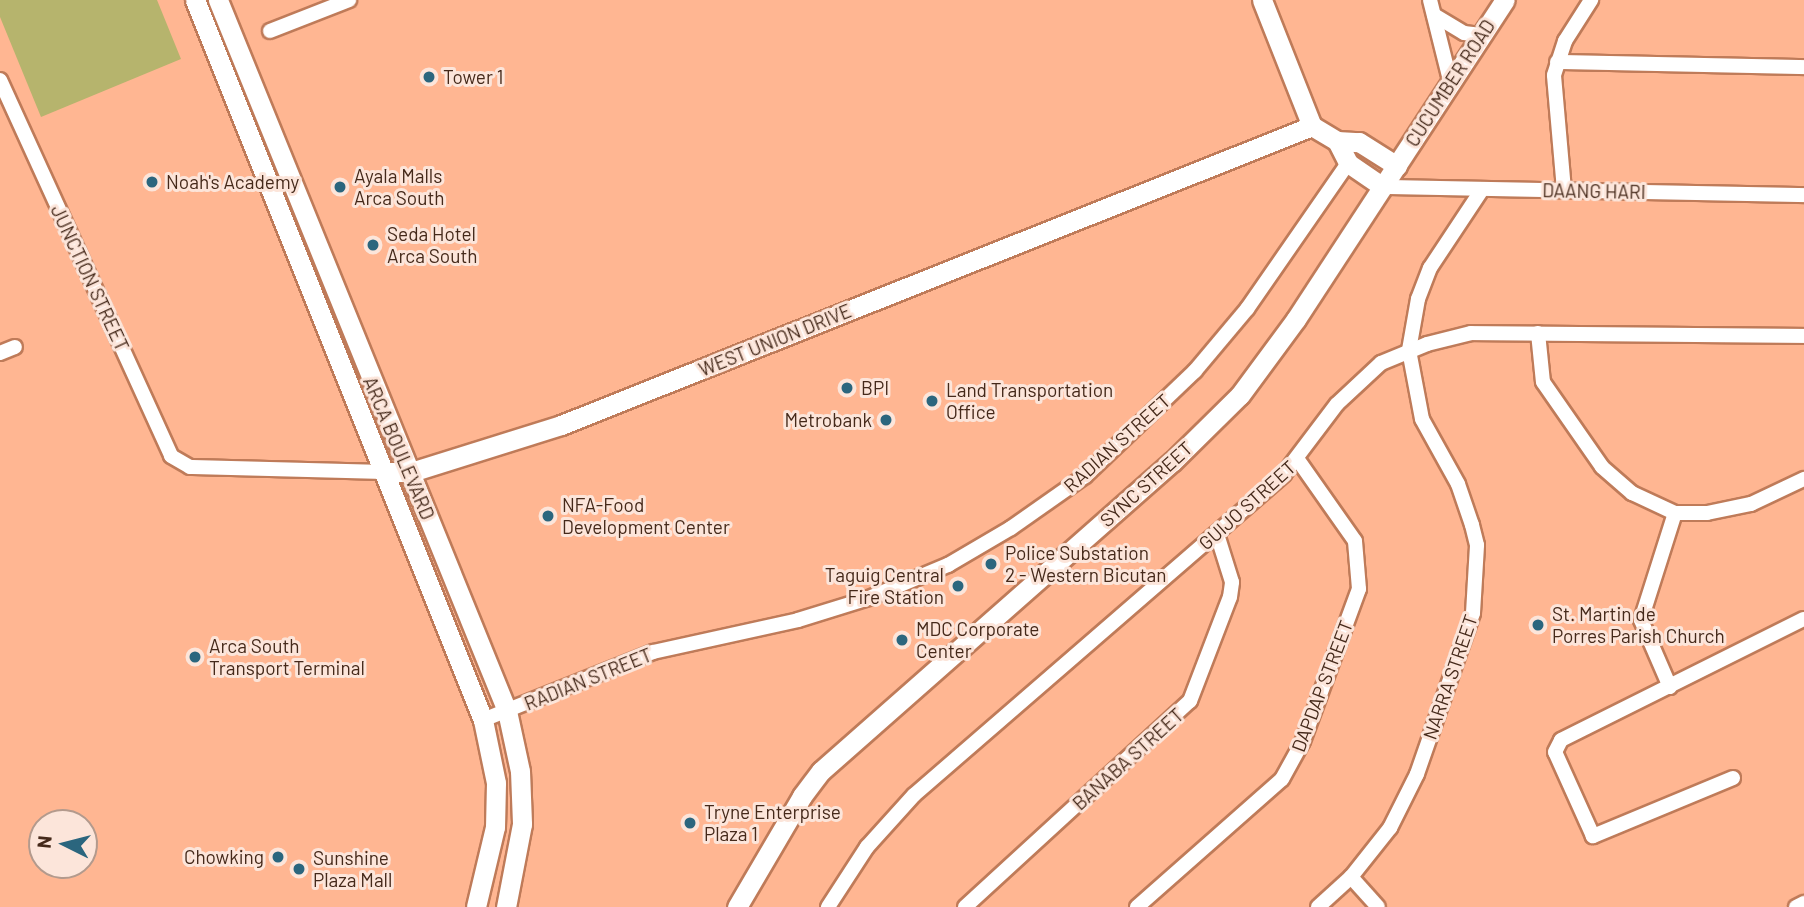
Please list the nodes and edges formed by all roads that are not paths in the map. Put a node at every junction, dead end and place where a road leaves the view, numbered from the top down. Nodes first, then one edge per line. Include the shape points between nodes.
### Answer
1 (195, 0) edge
2 (218, 0) edge
3 (349, 0) edge
4 (1262, 0) edge
5 (1430, 0) edge
6 (1505, 0) edge
7 (1591, 0) edge
8 (1434, 15) junction
9 (271, 31) dead end
10 (1481, 35) junction
11 (1558, 62) junction
12 (1804, 67) edge
13 (0, 80) edge
14 (1450, 80) junction
15 (1312, 126) junction
16 (1338, 141) junction
17 (1348, 163) junction
18 (1396, 166) junction
19 (1383, 187) junction
20 (1564, 190) junction
21 (1481, 191) junction
22 (1804, 195) edge
23 (1538, 333) junction
24 (1804, 336) edge
25 (15, 347) dead end
26 (1409, 350) junction
27 (0, 353) edge
28 (1298, 460) junction
29 (190, 467) joint
30 (387, 472) junction
31 (411, 472) junction
32 (1804, 478) edge
33 (1675, 513) junction
34 (1217, 534) junction
35 (1804, 619) edge
36 (1670, 687) junction
37 (507, 711) junction
38 (483, 720) junction
39 (1733, 778) dead end
40 (1351, 877) junction
41 (1804, 903) edge
42 (476, 907) edge
43 (506, 907) edge
44 (737, 907) edge
45 (828, 907) edge
46 (965, 907) edge
47 (1137, 907) edge
48 (1318, 907) edge
49 (1378, 907) edge
50 (1796, 907) edge

1 - 30 street, ARCA BOULEVARD
2 - 31 street, ARCA BOULEVARD via 365,370
3 - 9 street
4 - 15 street
5 - 8 street
6 - 10 street, CUCUMBER ROAD
7 - 11 street
8 - 10 street via 1464,33
8 - 14 street
10 - 14 street, CUCUMBER ROAD
11 - 12 street
11 - 20 street via 1554,75
13 - 29 street, JUNCTION STREET via 44,182 98,286 159,435 172,456
14 - 18 street, CUCUMBER ROAD
15 - 16 street
15 - 31 street, WEST UNION DRIVE via 561,425
16 - 17 street
16 - 18 street via 1359,142
17 - 19 street
17 - 37 street, RADIAN STREET via 1247,309 1195,371 1085,476 1011,528 948,565 869,598 797,620 653,652
18 - 19 street, CUCUMBER ROAD
19 - 21 street, DAANG HARI
19 - 44 street, SYNC STREET via 1240,396 821,771
20 - 21 street, DAANG HARI
20 - 22 street, DAANG HARI
21 - 26 street, NARRA STREET via 1430,268 1414,312
23 - 24 street, GUIJO STREET
23 - 26 street, GUIJO STREET via 1471,333
23 - 33 street via 1542,382 1602,467 1632,494
25 - 27 street
26 - 28 street, GUIJO STREET via 1366,375 1336,404
26 - 40 street, NARRA STREET via 1422,419 1465,499 1477,545 1477,587 1474,613 1417,774 1390,828
28 - 34 street, GUIJO STREET
28 - 47 street, DAPDAP STREET via 1355,541 1359,589 1303,741 1282,779
29 - 30 street, WEST UNION DRIVE
30 - 31 street, WEST UNION DRIVE
30 - 38 street, ARCA BOULEVARD
31 - 37 street, ARCA BOULEVARD
32 - 33 street via 1734,509
33 - 36 street via 1641,620
34 - 45 street, GUIJO STREET via 914,795 867,847
34 - 46 street, BANABA STREET via 1232,582 1230,597 1191,701
35 - 36 street
36 - 39 street via 1562,740 1555,752 1591,835
37 - 38 street, RADIAN STREET
37 - 43 street, ARCA BOULEVARD via 520,771 522,824
38 - 42 street, ARCA BOULEVARD via 496,783 495,827
40 - 48 street, NARRA STREET
40 - 49 street
41 - 50 street

